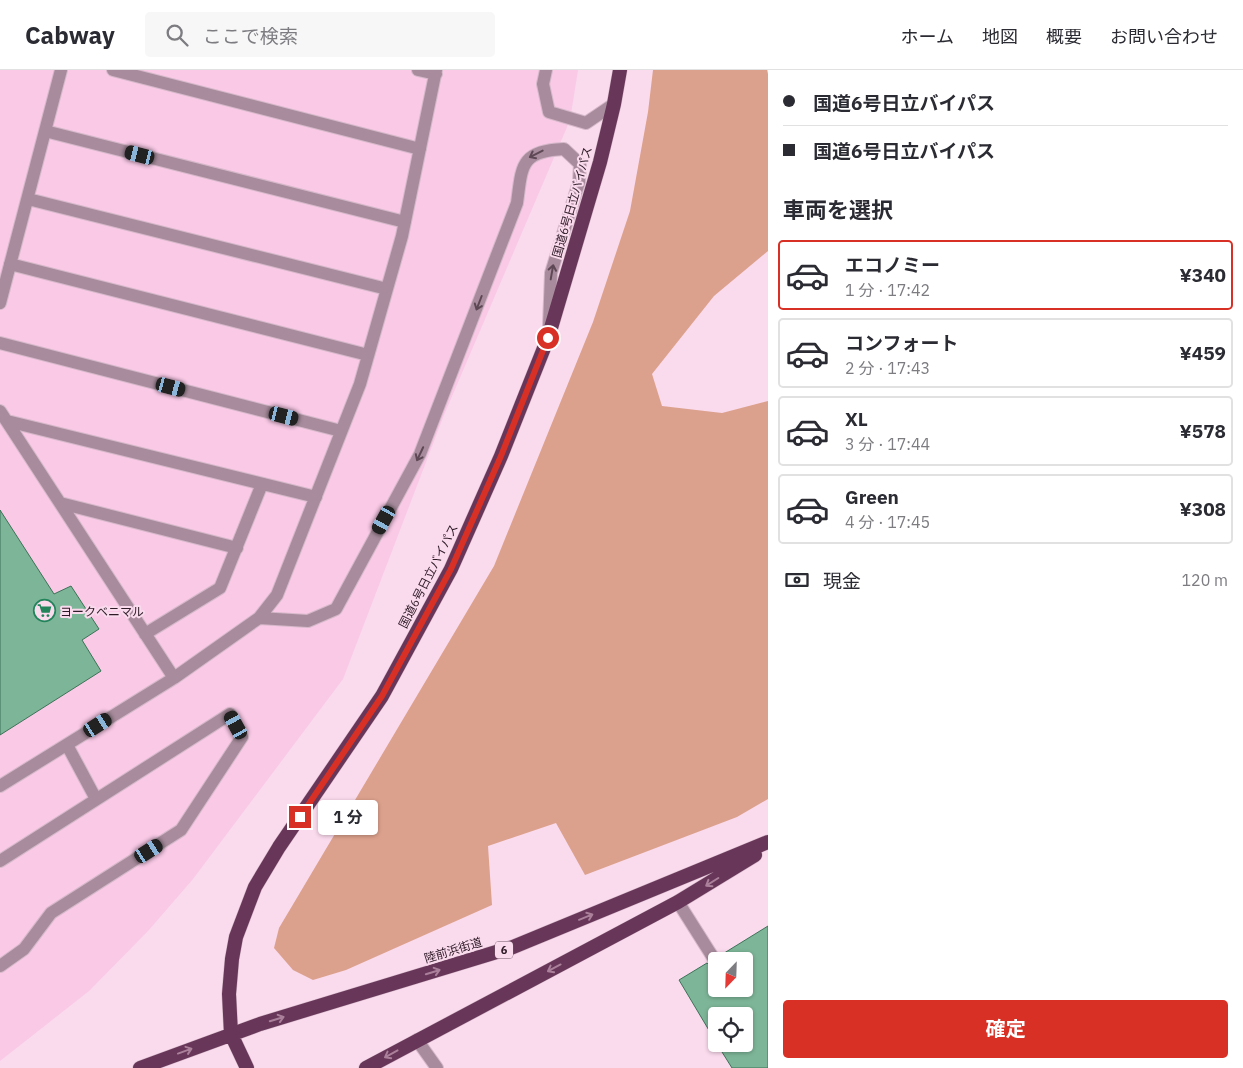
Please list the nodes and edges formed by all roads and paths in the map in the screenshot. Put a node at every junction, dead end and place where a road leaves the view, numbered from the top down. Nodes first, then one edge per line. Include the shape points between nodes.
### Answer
1 (61, 70) edge
2 (113, 70) edge
3 (418, 70) edge
4 (546, 70) edge
5 (620, 70) edge
6 (436, 72) edge
7 (614, 104) junction
8 (45, 131) junction
9 (420, 149) junction
10 (28, 199) junction
11 (405, 222) junction
12 (10, 264) junction
13 (387, 288) junction
14 (0, 303) edge
15 (548, 338) junction
16 (0, 343) edge
17 (368, 355) junction
18 (3, 416) edge
19 (341, 431) junction
20 (262, 484) junction
21 (316, 497) junction
22 (60, 503) junction
23 (237, 548) junction
24 (259, 618) junction
25 (145, 634) junction
26 (174, 678) junction
27 (67, 744) junction
28 (0, 786) edge
29 (96, 799) junction
30 (768, 842) edge
31 (768, 847) edge
32 (0, 861) edge
33 (678, 902) junction
34 (710, 952) edge
35 (0, 966) edge
36 (231, 1034) junction
37 (417, 1040) junction
38 (140, 1068) edge
39 (247, 1068) edge
40 (366, 1068) edge
41 (437, 1068) edge

1 - 8 lane
2 - 9 lane
3 - 6 lane
4 - 7 lane via 543,84 549,112 586,123
5 - 7 highway, 国道6号日立バイパス
6 - 9 lane
7 - 15 highway, 国道6号日立バイパス
8 - 10 lane
8 - 11 lane
9 - 11 lane
10 - 12 lane
10 - 13 lane
11 - 13 lane
12 - 14 lane
12 - 17 lane
13 - 17 lane
15 -> 24 lane via 551,273 579,182 580,164 564,149 545,150 530,157 522,171 516,204 420,454 336,609 308,621
15 - 36 highway, 国道6号日立バイパス via 451,569 382,696 255,887 236,937 232,959 229,994
16 - 19 lane
17 - 19 lane
18 - 20 lane
18 - 22 lane
19 - 21 lane
20 - 21 lane
20 - 23 lane
21 - 24 lane via 277,595
22 - 23 lane
22 - 25 lane
23 - 25 lane via 220,588
24 - 26 lane
25 - 26 lane
26 - 27 lane
27 - 28 lane
27 - 29 lane
29 - 32 lane
29 - 35 lane via 230,714 242,737 181,830 52,913 24,949
36 -> 30 highway, 陸前浜街道 / 6 via 513,947
31 -> 33 highway
33 - 34 lane
33 -> 37 highway
38 -> 36 highway, 陸前浜街道 / 6
36 - 39 highway, 国道6号日立バイパス
37 -> 40 highway
37 - 41 lane

